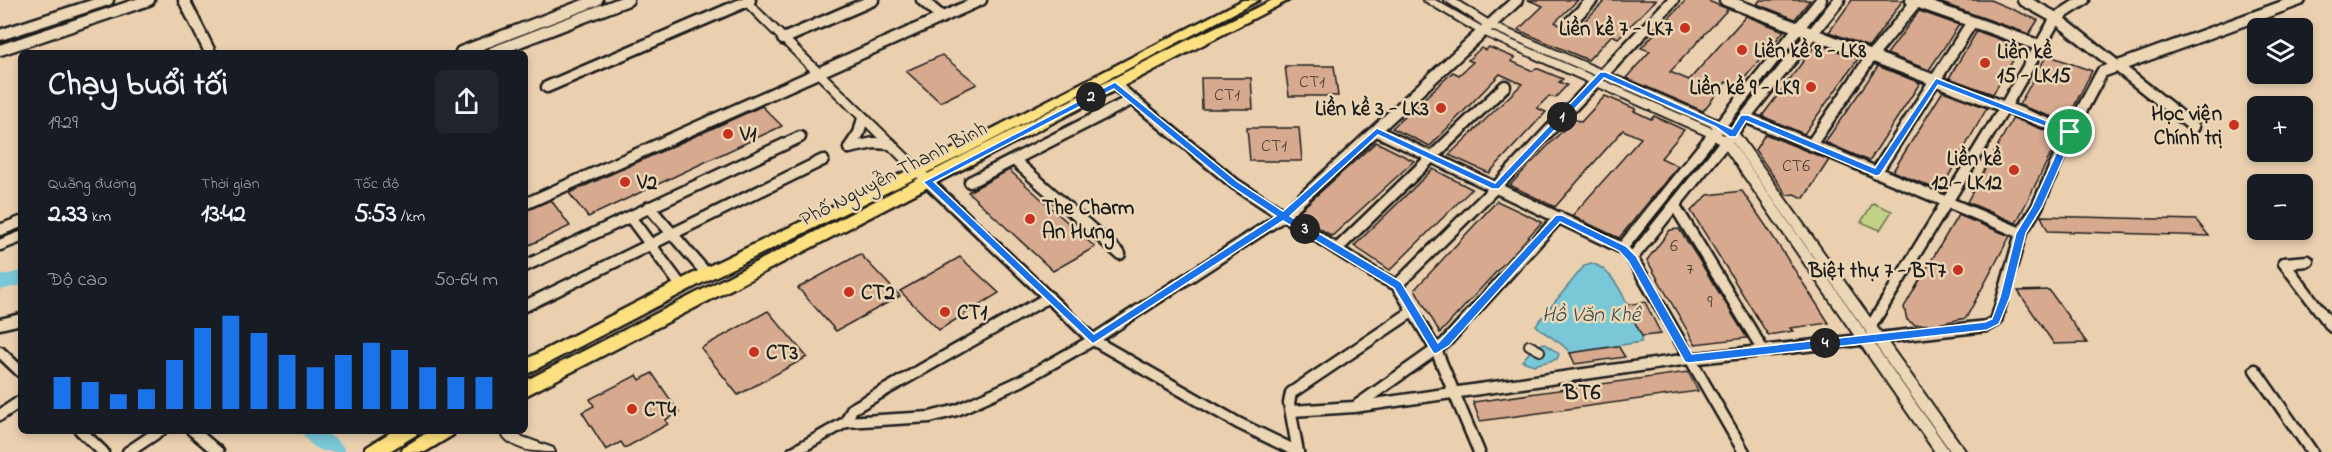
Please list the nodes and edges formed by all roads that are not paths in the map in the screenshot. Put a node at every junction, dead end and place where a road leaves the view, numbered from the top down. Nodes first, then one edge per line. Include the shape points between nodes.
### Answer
1 (73, 0) edge
2 (108, 0) edge
3 (149, 0) edge
4 (184, 0) edge
5 (597, 0) edge
6 (628, 0) edge
7 (873, 0) edge
8 (922, 0) edge
9 (981, 0) edge
10 (1253, 0) edge
11 (1283, 0) edge
12 (1428, 0) edge
13 (1449, 0) edge
14 (1517, 0) edge
15 (1592, 0) edge
16 (1673, 0) edge
17 (1725, 0) edge
18 (1821, 0) edge
19 (1839, 0) edge
20 (2017, 0) edge
21 (2023, 0) edge
22 (2084, 0) edge
23 (746, 1) edge
24 (1914, 1) edge
25 (2295, 1) edge
26 (2037, 7) junction
27 (76, 10) junction
28 (942, 17) junction
29 (2056, 18) junction
30 (1972, 22) junction
31 (1569, 23) dead end
32 (1485, 28) junction
33 (1799, 28) junction
34 (1814, 33) junction
35 (0, 35) edge
36 (783, 39) junction
37 (2041, 46) junction
38 (0, 50) edge
39 (209, 50) edge
40 (466, 50) edge
41 (498, 50) edge
42 (1871, 57) junction
43 (2115, 66) junction
44 (817, 73) junction
45 (1599, 78) junction
46 (1936, 81) junction
47 (1115, 85) junction
48 (1505, 86) dead end
49 (547, 87) dead end
50 (1131, 100) junction
51 (2006, 107) junction
52 (1745, 117) junction
53 (863, 118) junction
54 (2194, 128) dead end
55 (1715, 129) junction
56 (1377, 131) junction
57 (2070, 132) junction
58 (800, 137) dead end
59 (1730, 139) junction
60 (891, 144) junction
61 (1811, 145) junction
62 (1430, 156) junction
63 (823, 160) dead end
64 (1014, 160) junction
65 (1876, 173) junction
66 (923, 176) junction
67 (970, 182) dead end
68 (1496, 187) junction
69 (882, 198) dead end
70 (1946, 202) junction
71 (528, 203) edge
72 (1675, 206) junction
73 (649, 207) junction
74 (1283, 216) junction
75 (630, 217) junction
76 (1559, 217) junction
77 (18, 223) edge
78 (825, 227) dead end
79 (0, 230) edge
80 (2021, 233) junction
81 (671, 234) junction
82 (18, 238) edge
83 (650, 243) junction
84 (0, 245) edge
85 (1338, 248) junction
86 (1623, 248) junction
87 (1120, 254) dead end
88 (1632, 258) junction
89 (2308, 261) dead end
90 (528, 265) edge
91 (707, 274) junction
92 (1397, 285) junction
93 (681, 286) junction
94 (1049, 297) junction
95 (528, 304) edge
96 (1413, 311) junction
97 (18, 320) edge
98 (0, 324) edge
99 (2332, 327) edge
100 (1872, 334) junction
101 (1093, 340) junction
102 (1529, 345) dead end
103 (1436, 350) junction
104 (1764, 350) junction
105 (1540, 351) dead end
106 (0, 352) edge
107 (1689, 359) junction
108 (528, 366) edge
109 (18, 369) edge
110 (2255, 370) dead end
111 (528, 387) edge
112 (1453, 394) junction
113 (18, 403) edge
114 (1354, 407) junction
115 (1292, 411) junction
116 (0, 415) edge
117 (846, 422) junction
118 (84, 434) edge
119 (155, 434) edge
120 (196, 434) edge
121 (405, 434) edge
122 (440, 434) edge
123 (510, 434) edge
124 (212, 450) edge
125 (412, 451) edge
126 (103, 452) edge
127 (128, 452) edge
128 (374, 452) edge
129 (548, 452) edge
130 (793, 452) edge
131 (1479, 452) edge
132 (1744, 452) edge
133 (1943, 452) edge
134 (1959, 452) edge
135 (2312, 452) edge

1 - 27 street
2 - 27 street
3 - 38 street
4 - 39 street
5 - 40 street
6 - 41 street
7 - 36 street
8 - 28 street
9 - 28 street
10 - 66 main road, Phố Nguyễn Thanh Bình
11 - 47 main road, Phố Nguyễn Thanh Bình
12 - 32 street
13 - 32 street
14 - 32 street
15 - 31 street
16 - 45 street
17 - 33 street
18 - 33 street
19 - 34 street
20 - 26 street
21 - 26 street
22 - 29 street
23 - 36 street
23 - 49 street
24 - 30 street
24 - 42 street
25 - 43 street
26 - 29 street
27 - 35 street
28 - 44 street
29 - 37 street
29 - 43 street
30 - 37 street
30 - 46 street
32 - 45 street
32 - 56 street
33 - 34 street
33 - 55 street
34 - 42 street
34 - 52 street
36 - 44 street
37 - 51 street
42 - 46 street
42 - 61 street
43 - 54 street
43 - 57 street via 2102,72
44 - 53 street
44 - 71 street
45 - 55 street
45 - 68 street
46 - 51 street
46 - 65 street
47 - 50 street
47 - 66 main road, Phố Nguyễn Thanh Bình
48 - 62 street
50 - 64 street
50 - 74 street via 1235,184
51 - 57 street
51 - 70 street
52 - 59 street
52 - 61 street
53 - 60 street
53 - 60 street via 849,148
55 - 59 street
55 - 86 street
56 - 62 street
56 - 74 street
57 - 80 street via 2037,207
58 - 73 street
59 - 72 street
59 - 100 street
60 - 66 street
61 - 65 street
62 - 68 street
62 - 85 street
63 - 81 street
64 - 67 street
64 - 87 street
65 - 70 street
66 - 91 main road, Phố Nguyễn Thanh Bình
66 - 94 street
66 - 111 main road, Phố Nguyễn Thanh Bình
68 - 76 street
68 - 92 street
69 - 78 street
70 - 80 street
70 - 100 street
72 - 88 street
72 - 104 street
73 - 75 street
73 - 81 street
74 - 85 street
74 - 101 street
75 - 83 street
75 - 90 street
76 - 86 street
76 - 103 street
77 - 79 street
80 - 100 street via 1996,321 1987,326
81 - 83 street
81 - 91 street
82 - 84 street
83 - 93 street
83 - 95 street
85 - 92 street
86 - 88 street
88 - 107 street
89 - 99 street via 2284,263
91 - 93 main road, Phố Nguyễn Thanh Bình
92 - 96 street
93 - 108 main road, Phố Nguyễn Thanh Bình
94 - 101 street
94 - 117 street via 852,409
96 - 103 street
96 - 115 street via 1291,393
97 - 98 street
100 - 104 street
100 - 133 street
100 - 134 street
101 - 115 street via 1238,423 1298,452
101 - 117 street via 1022,381 957,410 930,417
102 - 105 street
103 - 112 street
103 - 114 street
104 - 107 street
106 - 109 street
107 - 112 street
107 - 132 street
110 - 135 street
112 - 114 street
112 - 131 street
113 - 116 street
114 - 115 street
117 - 130 street
118 - 126 street
119 - 127 street
120 - 124 street
121 - 128 main road
122 - 125 main road
123 - 129 street via 515,440

